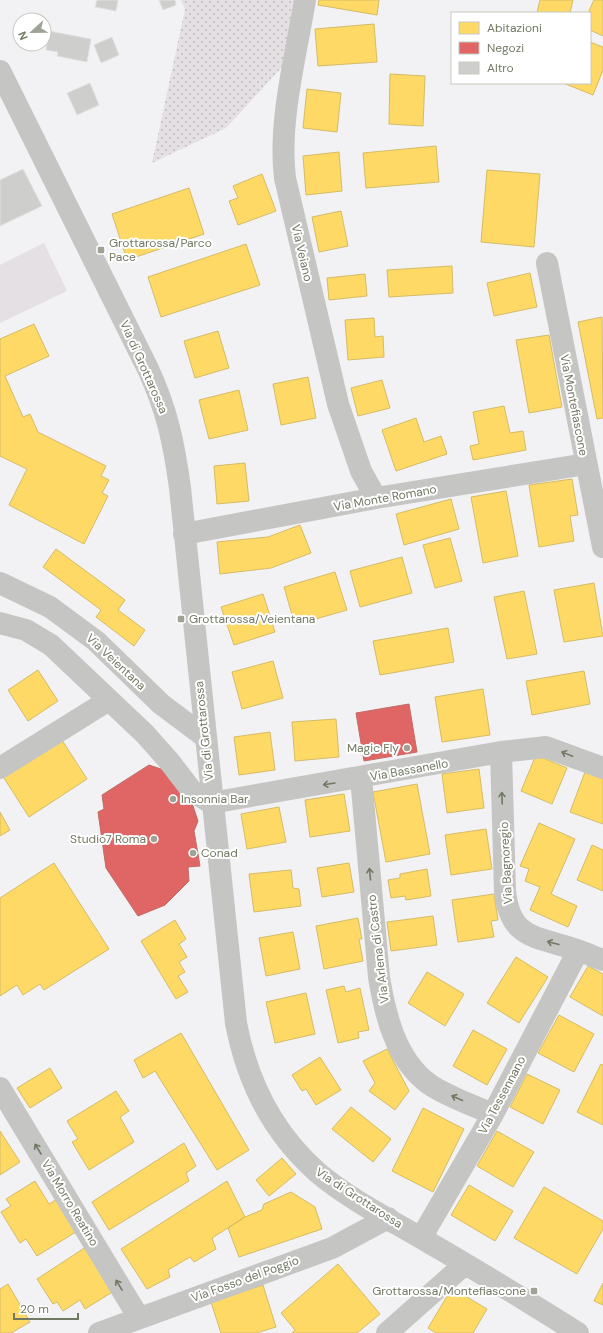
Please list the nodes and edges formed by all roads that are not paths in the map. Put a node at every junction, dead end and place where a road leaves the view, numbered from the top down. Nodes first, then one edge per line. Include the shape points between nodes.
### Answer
1 (305, 0) edge
2 (0, 71) edge
3 (547, 263) dead end
4 (586, 464) junction
5 (376, 498) junction
6 (599, 509) edge
7 (184, 534) junction
8 (603, 547) edge
9 (0, 583) edge
10 (0, 623) edge
11 (109, 700) junction
12 (205, 737) junction
13 (501, 752) junction
14 (0, 768) edge
15 (603, 768) edge
16 (361, 778) junction
17 (211, 803) junction
18 (578, 950) junction
19 (603, 960) edge
20 (0, 1088) edge
21 (493, 1114) junction
22 (388, 1218) junction
23 (421, 1238) junction
24 (465, 1264) junction
25 (139, 1318) junction
26 (99, 1333) edge
27 (387, 1333) edge
28 (578, 1333) edge

1 - 5 street, Via Veiano via 284,126 285,178 338,404 361,471
2 - 7 street, Via di Grottarossa via 159,393 174,445
3 - 4 street, Via Montefiascone
4 - 5 street, Via Monte Romano
4 - 6 street, Via Montefiascone
5 - 7 street, Via Monte Romano
6 - 8 street, Via Montefiascone
7 - 12 street, Via di Grottarossa
9 - 12 street, Via Veientana via 50,607 96,641 161,704
10 - 11 street via 26,630 51,645
11 - 14 street
11 - 17 street via 145,734 192,790
12 - 17 street, Via di Grottarossa
15 -> 13 street, Via Bassanello via 546,747
13 - 16 street, Via Bassanello
18 -> 13 street, Via Bagnoregio via 532,938 518,928 509,914 505,891
16 -> 17 street, Via Bassanello
21 -> 16 street, Via Arlena di Castro via 428,1083 411,1065 395,1039 379,977
17 - 22 street, Via di Grottarossa via 236,1023 243,1056 254,1083 275,1125 304,1160 326,1178
18 - 19 street, Via Bagnoregio
18 - 21 street, Via Tessennano
25 -> 20 street, Via Morro Reatino
21 - 23 street, Via Tessennano
22 - 23 street, Via di Grottarossa
22 - 25 street, Via Fosso del Poggio via 332,1248
23 - 24 street, Via di Grottarossa
24 - 27 street
24 - 28 street, Via di Grottarossa
25 - 26 street, Via Fosso del Poggio

